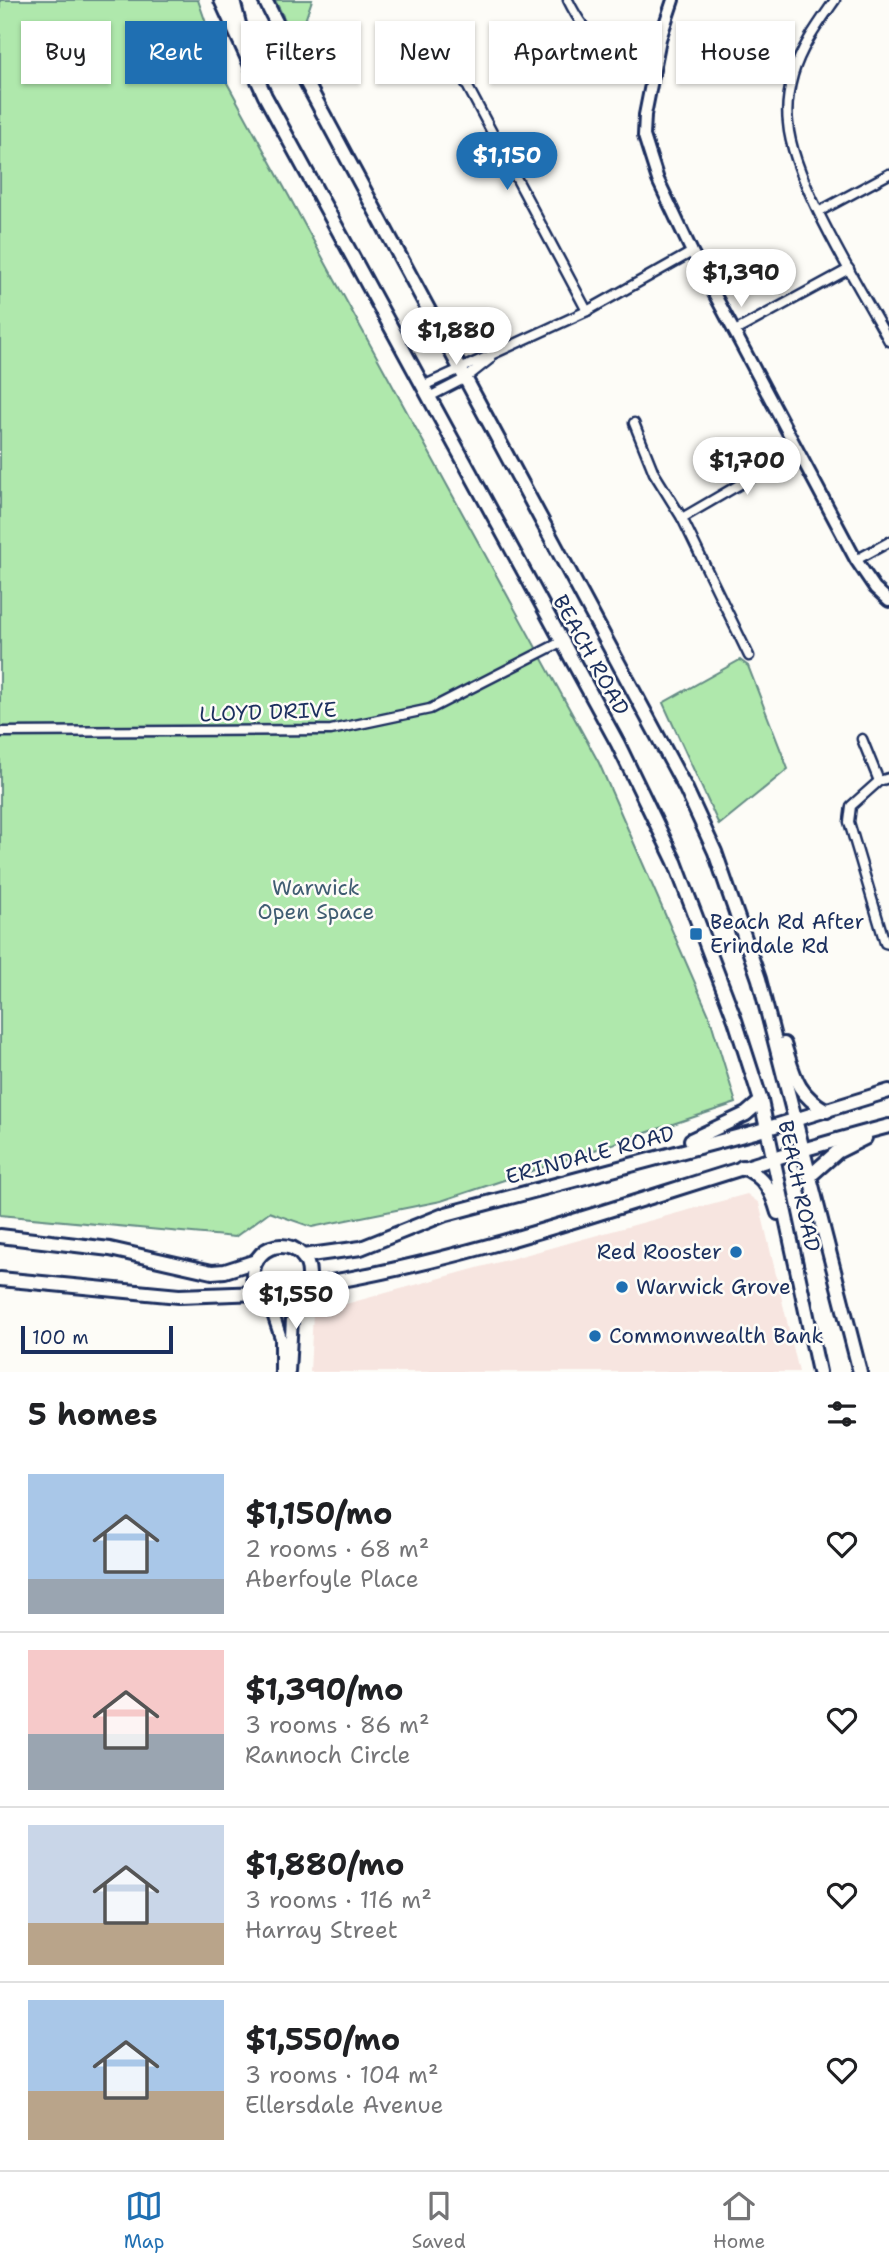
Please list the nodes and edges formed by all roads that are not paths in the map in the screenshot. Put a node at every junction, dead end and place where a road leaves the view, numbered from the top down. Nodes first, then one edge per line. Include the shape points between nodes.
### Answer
1 (221, 0) edge
2 (233, 0) edge
3 (265, 0) edge
4 (568, 0) edge
5 (673, 0) edge
6 (835, 0) edge
7 (581, 21) edge
8 (241, 32) edge
9 (662, 39) edge
10 (241, 44) edge
11 (261, 84) edge
12 (466, 84) edge
13 (651, 84) edge
14 (889, 174) edge
15 (820, 211) junction
16 (692, 252) junction
17 (849, 269) junction
18 (587, 311) junction
19 (735, 331) junction
20 (889, 341) edge
21 (463, 373) junction
22 (426, 392) junction
23 (634, 423) dead end
24 (797, 451) junction
25 (682, 518) junction
26 (889, 542) edge
27 (856, 559) junction
28 (889, 601) edge
29 (561, 642) junction
30 (749, 656) dead end
31 (0, 732) edge
32 (862, 738) dead end
33 (889, 778) edge
34 (878, 781) junction
35 (889, 944) edge
36 (768, 1012) junction
37 (889, 1091) edge
38 (761, 1101) junction
39 (827, 1111) junction
40 (796, 1120) junction
41 (889, 1126) edge
42 (767, 1128) junction
43 (889, 1132) edge
44 (803, 1148) junction
45 (774, 1157) junction
46 (618, 1167) junction
47 (741, 1167) junction
48 (810, 1176) junction
49 (0, 1236) edge
50 (303, 1256) junction
51 (256, 1261) junction
52 (798, 1268) junction
53 (0, 1279) edge
54 (304, 1290) junction
55 (265, 1296) junction
56 (281, 1372) edge
57 (289, 1372) edge
58 (819, 1372) edge
59 (860, 1372) edge

1 - 10 main road, BEACH ROAD
2 - 8 main road
3 - 21 main road, BEACH ROAD
4 - 7 street
5 - 9 street
6 - 15 street via 797,62 788,109 794,152
11 - 22 main road, BEACH ROAD
12 - 18 street
13 - 16 street via 644,136 658,180
14 - 15 street
15 - 17 street
16 - 18 street
16 - 19 street
17 - 19 street
17 - 20 street
18 - 21 street
19 - 24 street
21 - 22 street
21 - 36 main road, BEACH ROAD via 686,789 715,852
22 - 29 main road, BEACH ROAD
23 - 25 street via 654,473
24 - 25 street
24 - 27 street
25 - 30 street
26 - 27 street
27 - 28 street
29 - 31 street, LLOYD DRIVE via 430,709 331,730
29 - 38 main road, BEACH ROAD via 649,802 731,1008
32 - 34 street
33 - 34 street
34 - 35 street via 850,806 849,822
36 - 39 main road via 797,1084 809,1101
36 - 40 main road, BEACH ROAD
37 - 39 main road, ERINDALE ROAD
38 - 42 main road, BEACH ROAD
38 - 46 main road via 702,1137 643,1152
39 - 40 main road, ERINDALE ROAD
40 - 42 main road, ERINDALE ROAD
40 - 44 main road, BEACH ROAD
41 - 44 main road
42 - 45 main road, BEACH ROAD
42 - 46 main road, ERINDALE ROAD
43 - 48 main road via 863,1138 836,1152
44 - 45 main road
44 - 48 main road, BEACH ROAD
45 - 47 main road
45 - 52 main road, BEACH ROAD
46 - 50 main road, ERINDALE ROAD via 446,1214 361,1248
47 - 52 main road via 754,1172 773,1193
47 - 54 main road via 567,1223
48 - 59 main road, BEACH ROAD
49 - 51 main road, ERINDALE ROAD via 110,1249 212,1272
50 - 51 main road, ERINDALE ROAD via 278,1246
50 - 54 main road via 308,1266
51 - 55 main road via 253,1278
52 - 58 main road, BEACH ROAD
53 - 55 main road via 179,1296
54 - 55 main road via 285,1302
54 - 57 street via 292,1319
55 - 56 street via 281,1338

